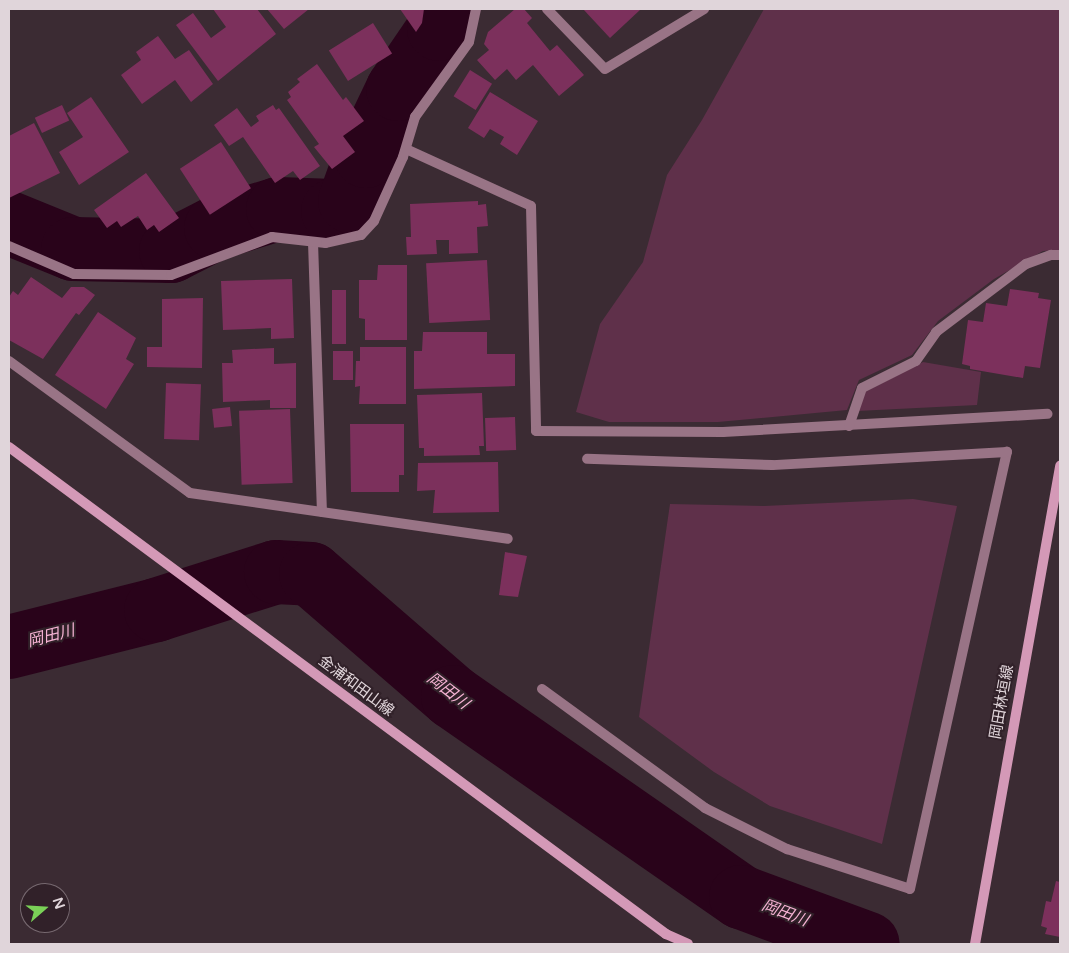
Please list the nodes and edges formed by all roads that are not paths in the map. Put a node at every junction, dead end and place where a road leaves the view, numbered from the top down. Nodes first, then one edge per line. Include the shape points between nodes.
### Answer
1 (476, 9) edge
2 (547, 9) edge
3 (704, 9) edge
4 (406, 148) junction
5 (313, 242) junction
6 (9, 246) edge
7 (1060, 255) edge
8 (9, 360) edge
9 (1048, 414) dead end
10 (849, 426) junction
11 (9, 447) edge
12 (587, 459) dead end
13 (1060, 464) edge
14 (322, 512) junction
15 (508, 539) dead end
16 (542, 689) dead end
17 (688, 944) edge
18 (975, 944) edge

1 - 4 street via 468,42 416,116
2 - 3 street via 605,69
4 - 5 street via 374,221 361,235 326,243
4 - 10 street via 530,206 536,431 723,432
5 - 6 street via 272,237 171,276 74,274
5 - 14 street
7 - 10 street via 1037,258 1026,264 936,332 916,361 862,388
8 - 14 street via 190,492
9 - 10 street
11 - 17 main road, 金浦和田山線 via 666,934
12 - 16 street via 772,465 1007,452 910,889 787,848 705,808
13 - 18 main road, 岡田林垣線
14 - 15 street

